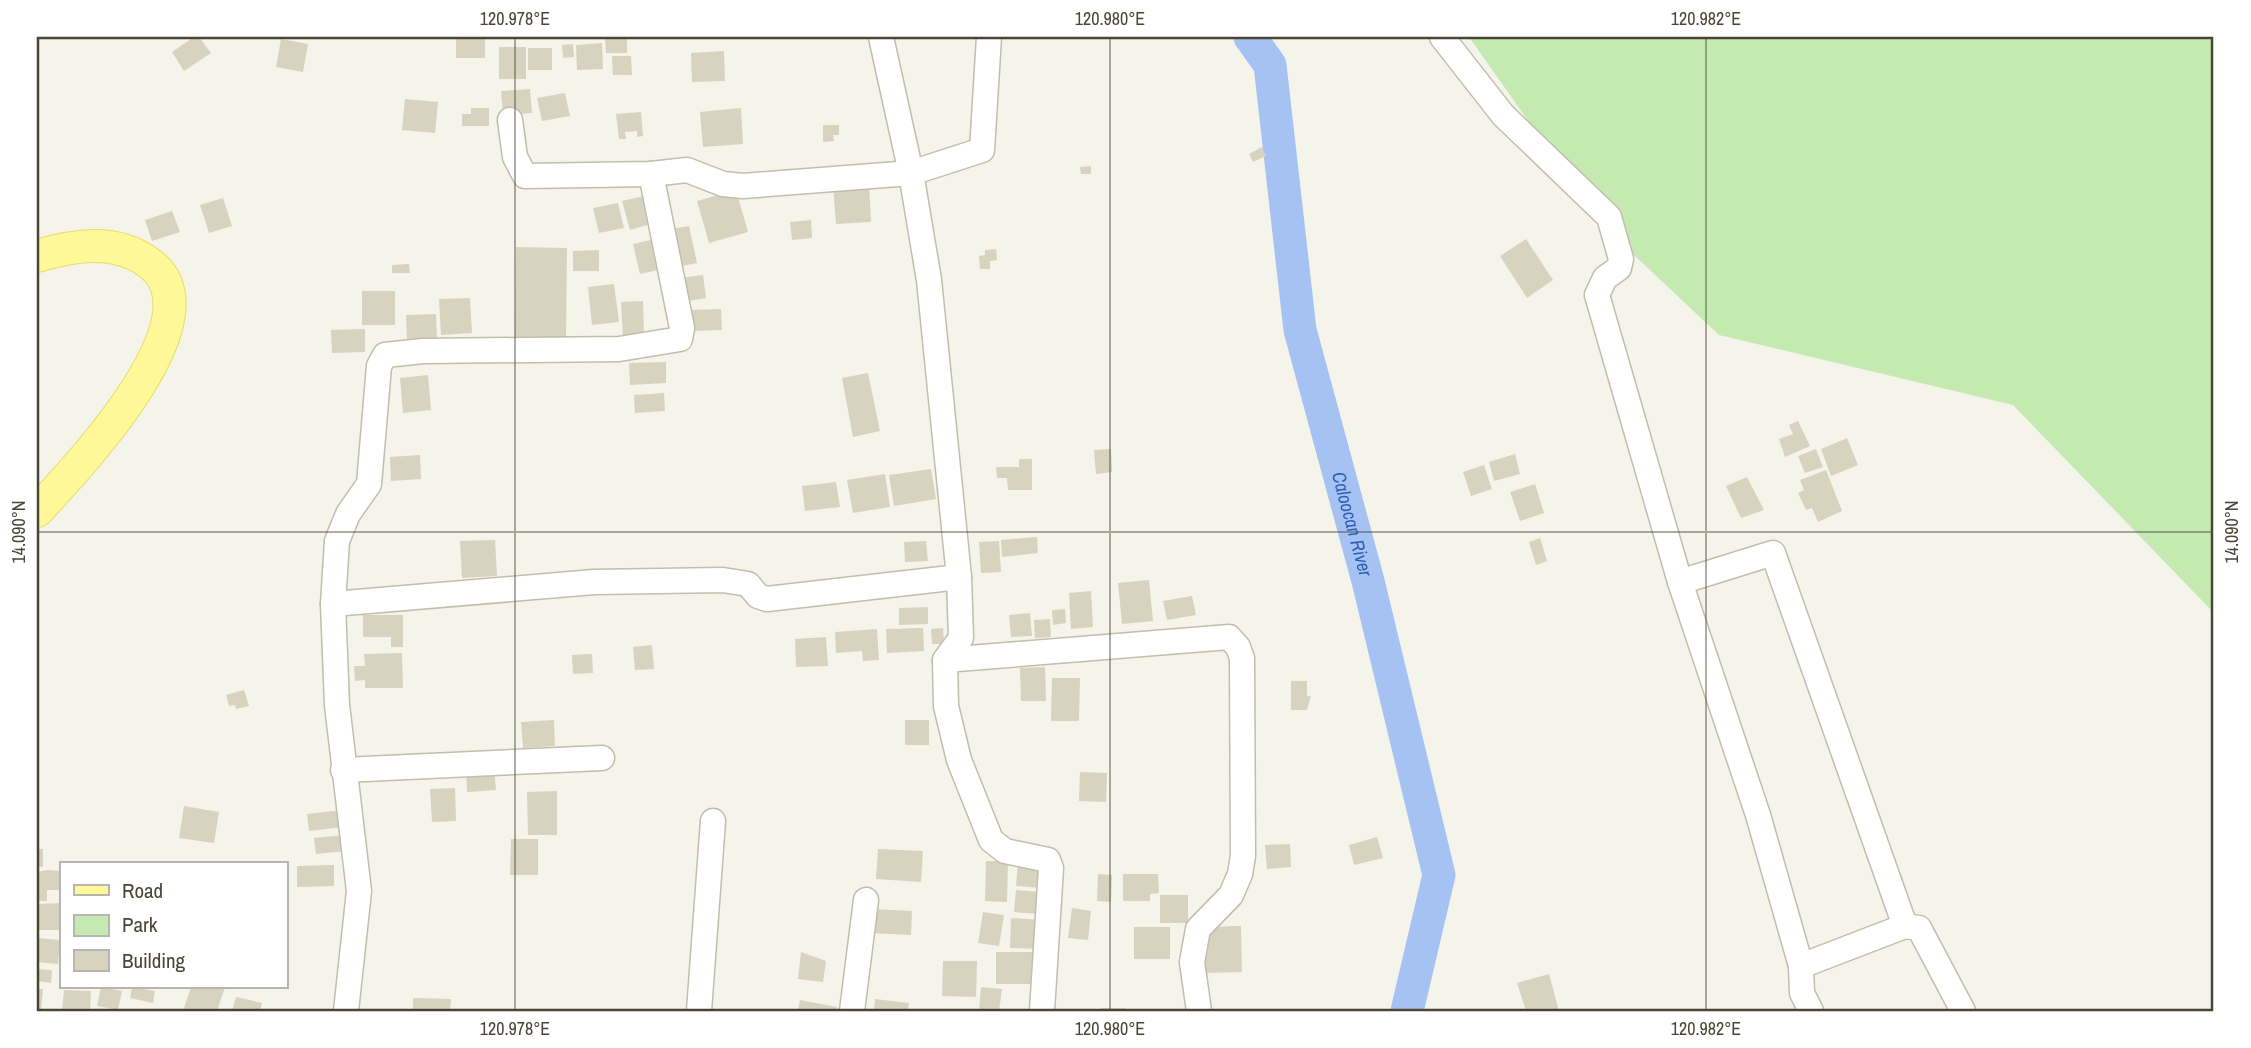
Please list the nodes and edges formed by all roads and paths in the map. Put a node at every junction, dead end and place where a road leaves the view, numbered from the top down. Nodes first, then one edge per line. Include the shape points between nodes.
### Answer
1 (881, 37) edge
2 (989, 37) edge
3 (1442, 37) edge
4 (510, 120) dead end
5 (911, 173) junction
6 (651, 174) junction
7 (37, 256) edge
8 (37, 510) edge
9 (959, 577) junction
10 (1680, 582) junction
11 (333, 604) junction
12 (945, 660) junction
13 (602, 758) dead end
14 (343, 770) junction
15 (713, 821) dead end
16 (866, 900) dead end
17 (1905, 926) junction
18 (1801, 966) junction
19 (346, 1011) edge
20 (699, 1011) edge
21 (852, 1011) edge
22 (1042, 1011) edge
23 (1199, 1011) edge
24 (1811, 1011) edge
25 (1963, 1011) edge

1 - 5 street
2 - 5 street via 982,150
3 - 10 street via 1503,115 1609,217 1621,259 1597,295
4 - 6 street via 515,157 525,176
5 - 6 street via 743,186 723,184 687,170
5 - 9 street via 929,281
6 - 11 street via 681,339 619,349 385,355 379,366 369,484 348,514 337,541
7 - 8 main road via 81,246 125,250 155,267 171,303 166,330 138,388
9 - 11 street via 767,599 748,584 723,580 594,582
9 - 12 street via 961,638
10 - 17 street via 1773,553
10 - 18 street via 1758,815
11 - 14 street
12 - 22 street via 946,706 959,760 991,840 1005,851 1048,860 1051,867
12 - 23 street via 1229,637 1238,647 1243,856 1231,895 1198,929 1192,962
13 - 14 street
14 - 19 street via 359,891
15 - 20 street
16 - 21 street
17 - 18 street
17 - 25 street via 1919,928
18 - 24 street via 1802,993

